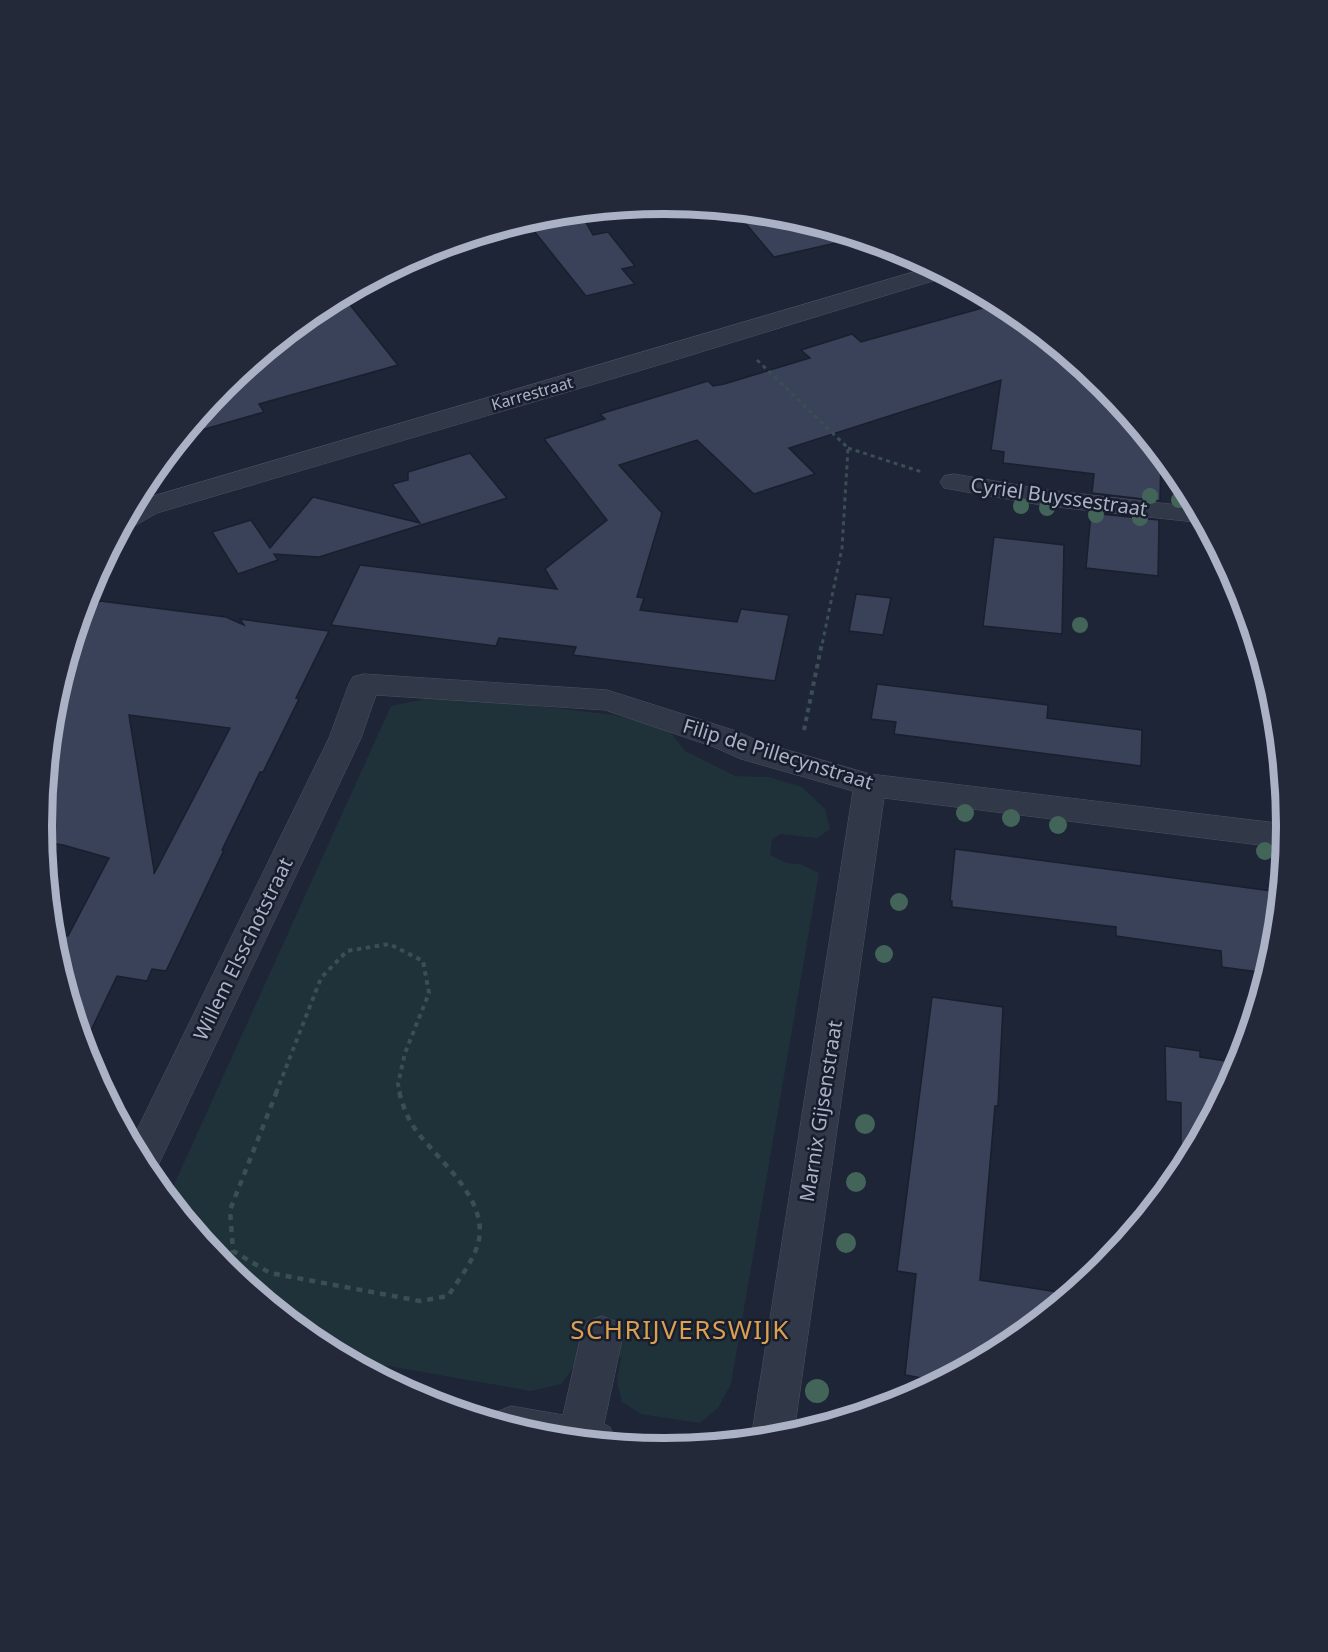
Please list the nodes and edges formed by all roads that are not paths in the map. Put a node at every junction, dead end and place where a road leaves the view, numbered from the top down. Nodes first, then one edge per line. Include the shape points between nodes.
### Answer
1 (929, 276) edge
2 (954, 482) road end
3 (140, 511) edge
4 (1191, 515) edge
5 (345, 738) joint
6 (870, 785) junction
7 (1276, 835) edge
8 (146, 1151) edge
9 (602, 1335) dead end
10 (773, 1427) edge
11 (585, 1432) edge

1 - 3 street, Karrestraat
2 - 4 street, Cyriel Buyssestraat via 1047,498
5 - 6 street, Filip de Pillecynstraat via 364,684 607,700
5 - 8 street, Willem Elsschotstraat
6 - 7 street, Filip de Pillecynstraat
6 - 10 street, Marnix Gijsenstraat
9 - 11 street

